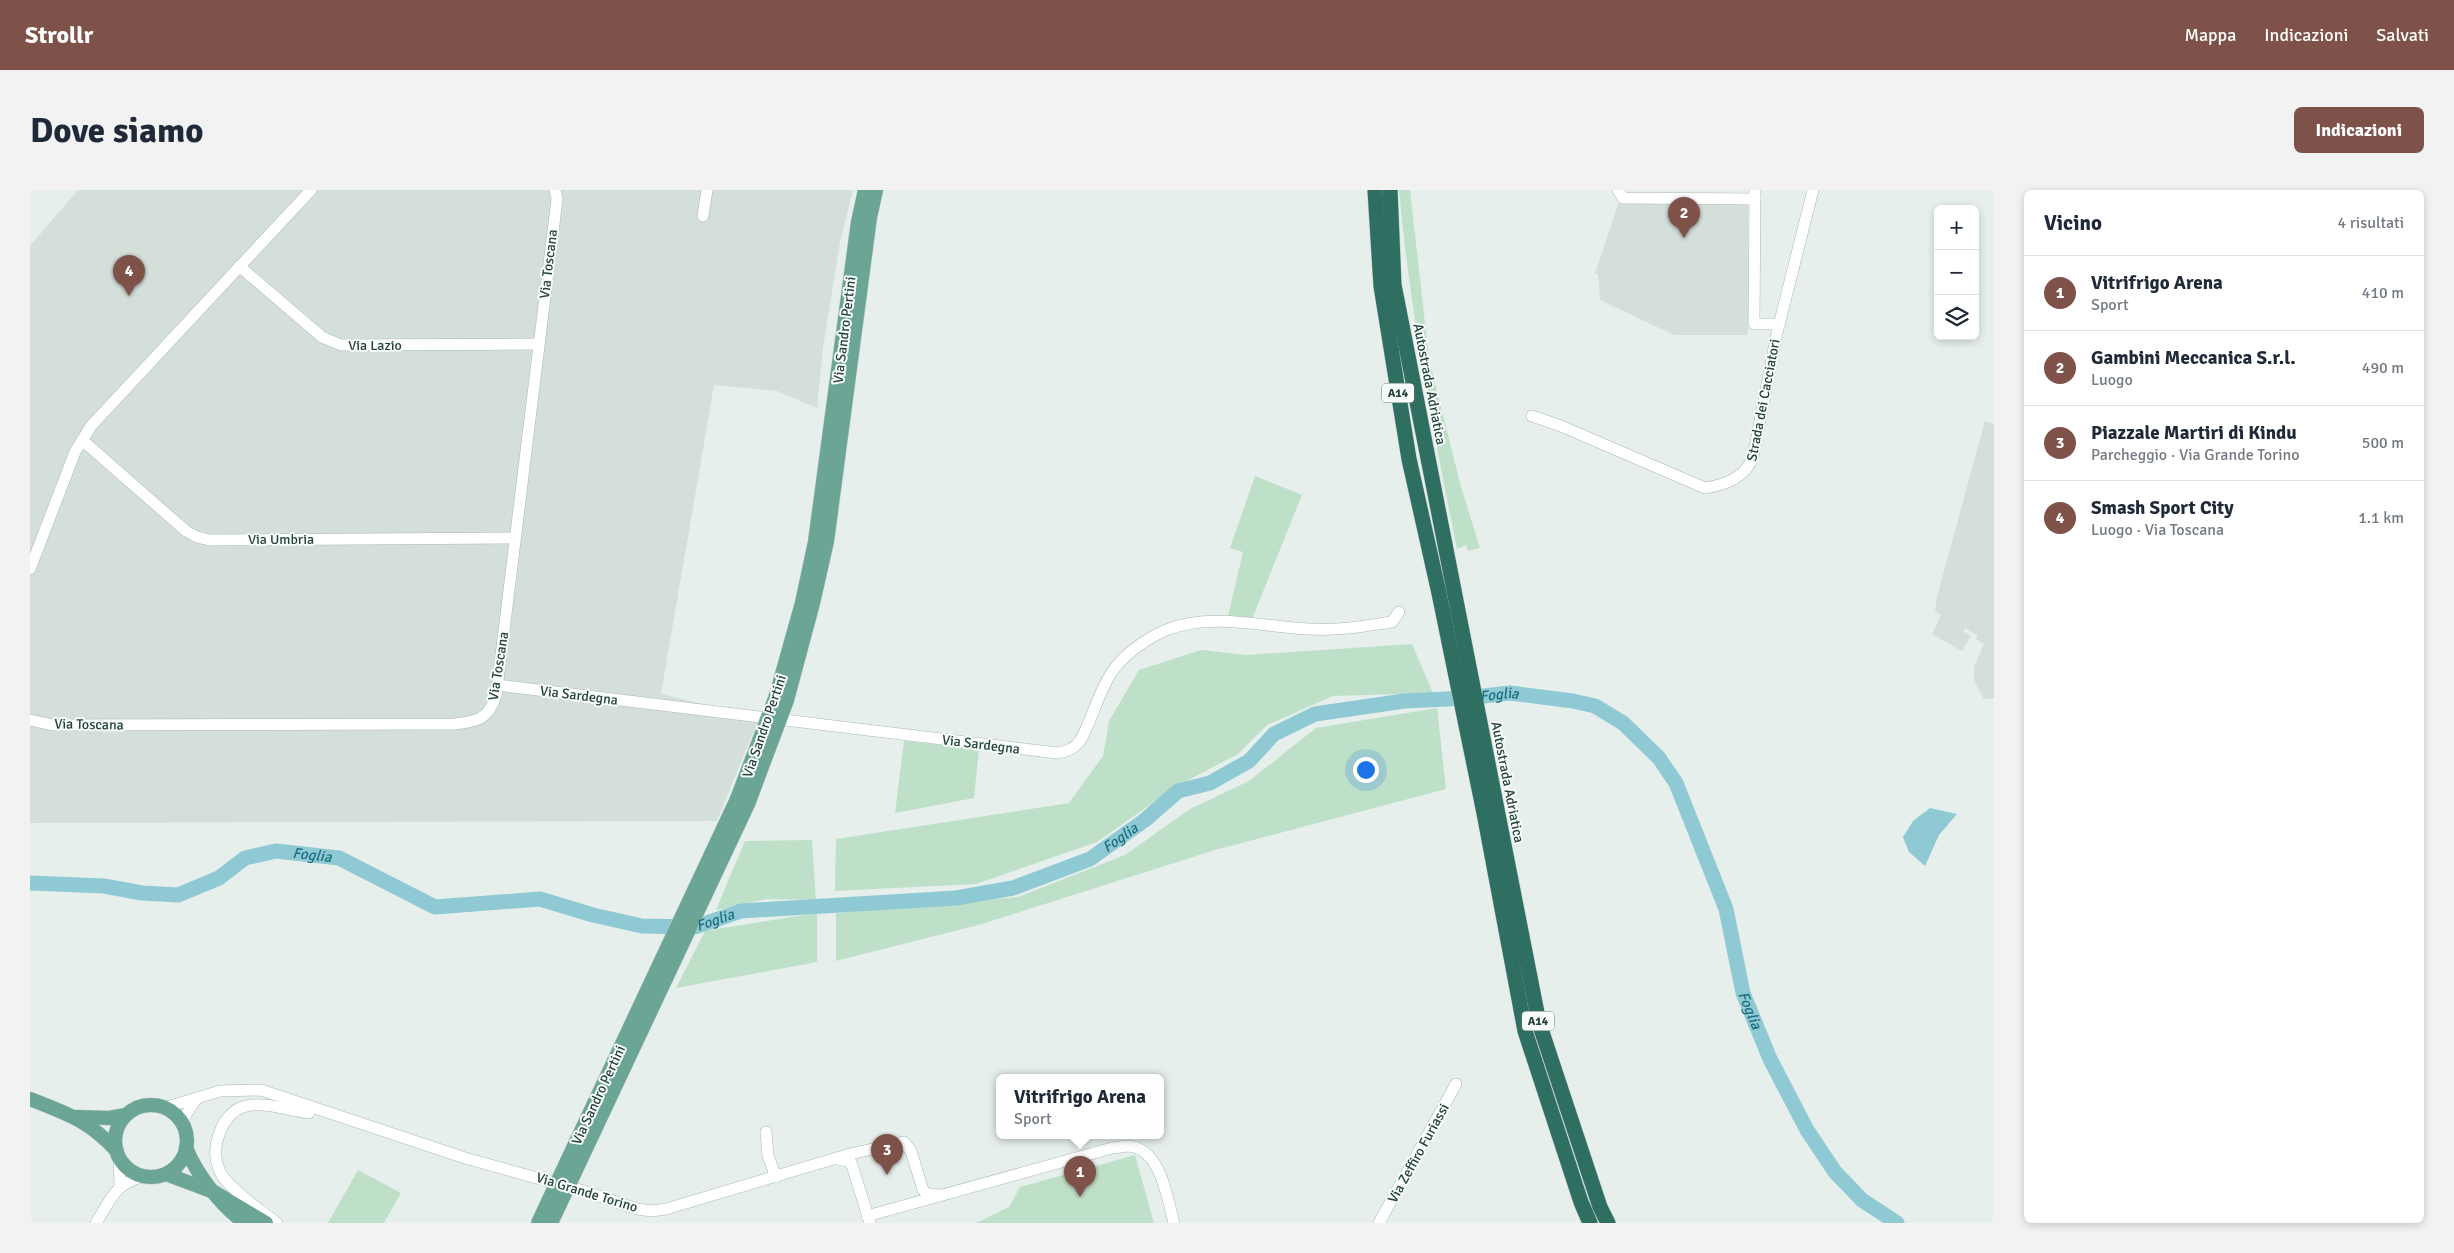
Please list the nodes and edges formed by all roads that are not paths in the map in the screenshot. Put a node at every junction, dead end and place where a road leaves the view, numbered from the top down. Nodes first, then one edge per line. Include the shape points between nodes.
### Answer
1 (311, 190) edge
2 (555, 190) edge
3 (707, 190) edge
4 (865, 190) edge
5 (876, 190) edge
6 (1375, 190) edge
7 (1390, 190) edge
8 (1618, 190) edge
9 (1813, 190) edge
10 (1755, 195) edge
11 (703, 216) dead end
12 (239, 266) junction
13 (1780, 324) junction
14 (538, 344) junction
15 (1532, 416) dead end
16 (82, 440) junction
17 (515, 538) junction
18 (30, 569) edge
19 (1446, 592) junction
20 (1399, 612) dead end
21 (497, 685) junction
22 (781, 698) junction
23 (30, 720) edge
24 (1491, 812) junction
25 (1456, 1084) dead end
26 (197, 1098) junction
27 (30, 1099) edge
28 (164, 1108) junction
29 (126, 1116) junction
30 (339, 1116) junction
31 (77, 1117) junction
32 (181, 1122) junction
33 (766, 1132) dead end
34 (186, 1148) junction
35 (118, 1154) junction
36 (837, 1159) junction
37 (166, 1174) junction
38 (144, 1176) junction
39 (776, 1177) junction
40 (120, 1185) junction
41 (214, 1192) junction
42 (940, 1195) junction
43 (868, 1219) edge
44 (96, 1223) edge
45 (246, 1223) edge
46 (266, 1223) edge
47 (277, 1223) edge
48 (538, 1223) edge
49 (551, 1223) edge
50 (1174, 1223) edge
51 (1379, 1223) edge
52 (1590, 1223) edge
53 (1608, 1223) edge

1 - 12 street
2 - 14 street, Via Toscana via 557,199
3 - 11 street
4 - 22 main road, Via Sandro Pertini via 815,542
5 - 22 main road, Via Sandro Pertini via 826,541 813,603
6 - 19 highway, Autostrada Adriatica / A14 via 1381,286 1408,459
7 - 19 highway, Autostrada Adriatica / A14 via 1394,285
8 - 10 street via 1623,198
9 - 13 street, Strada dei Cacciatori
10 - 13 street via 1754,324
12 - 14 street, Via Lazio via 322,337 341,345
12 - 16 street
13 - 15 street, Strada dei Cacciatori via 1753,457 1749,468 1731,480 1705,488
14 - 17 street, Via Toscana
16 - 17 street, Via Umbria via 186,531 209,540
16 - 18 street
17 - 21 street, Via Toscana
19 - 24 highway, Autostrada Adriatica / A14
20 - 21 street, Via Sardegna via 1392,622 1348,629 1221,622 1196,623 1166,630 1130,652 1112,671 1080,741 1073,748 1057,753
21 - 23 street, Via Toscana via 492,708 484,716 473,722 454,724 53,725
22 - 48 main road, Via Sandro Pertini, bridge
22 - 49 main road, Via Sandro Pertini, bridge via 748,804
24 - 52 highway, Autostrada Adriatica / A14 via 1525,1031
24 - 53 highway, Autostrada Adriatica / A14 via 1539,1023
25 - 51 street, Via Zeffiro Furiassi
26 - 28 street, Via Grande Torino
26 - 30 street, Via Grande Torino via 220,1091 261,1090
26 - 32 street
27 - 31 main road
28 - 29 main road via 144,1106
28 - 32 main road
29 - 31 main road
29 - 35 main road via 116,1132
30 - 39 street, Via Grande Torino via 465,1158 584,1190 637,1209 666,1209
30 - 47 street, Via Grande Torino via 306,1113 268,1104 252,1105 238,1110 220,1130 216,1160 223,1177
31 - 35 main road via 102,1136
32 - 34 main road via 186,1134
33 - 39 street via 768,1156
34 - 37 main road via 177,1166
34 - 41 main road via 190,1159
35 - 38 main road via 132,1171
35 - 40 street
36 - 39 street, Via Grande Torino
36 - 42 street, Via Grande Torino via 904,1142 911,1151 924,1190 928,1194
36 - 43 street via 851,1162
37 - 38 main road
37 - 41 main road
38 - 40 street
40 - 44 street
41 - 45 main road
41 - 46 main road
42 - 43 street
42 - 50 street via 1128,1146 1140,1149 1156,1166

